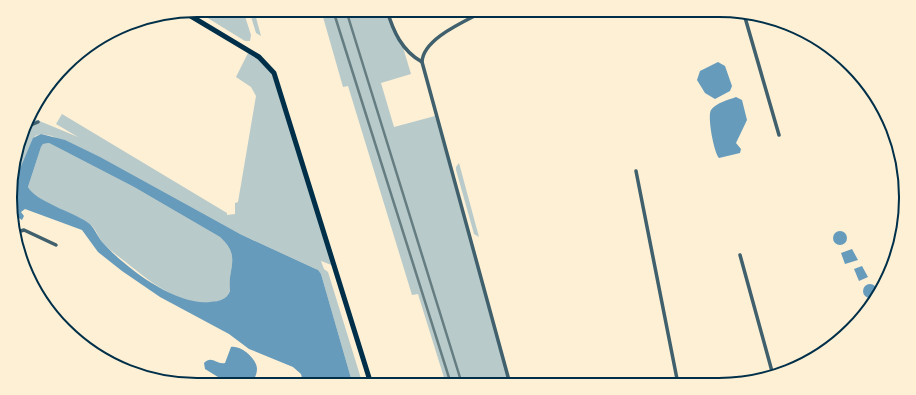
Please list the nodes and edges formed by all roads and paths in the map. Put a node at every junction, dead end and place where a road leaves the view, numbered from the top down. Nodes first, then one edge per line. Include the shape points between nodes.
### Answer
1 (192, 17) edge
2 (390, 17) edge
3 (474, 17) edge
4 (746, 19) edge
5 (422, 62) junction
6 (38, 122) dead end
7 (33, 124) edge
8 (779, 135) dead end
9 (636, 171) dead end
10 (20, 230) edge
11 (56, 245) dead end
12 (740, 255) dead end
13 (772, 370) edge
14 (369, 378) edge
15 (508, 378) edge
16 (677, 378) edge

1 - 14 main road via 259,57 274,73
2 - 5 street via 409,54
3 - 5 street via 435,40 425,50
4 - 8 street
5 - 15 street
6 - 7 street
9 - 16 street
10 - 11 street
12 - 13 street

